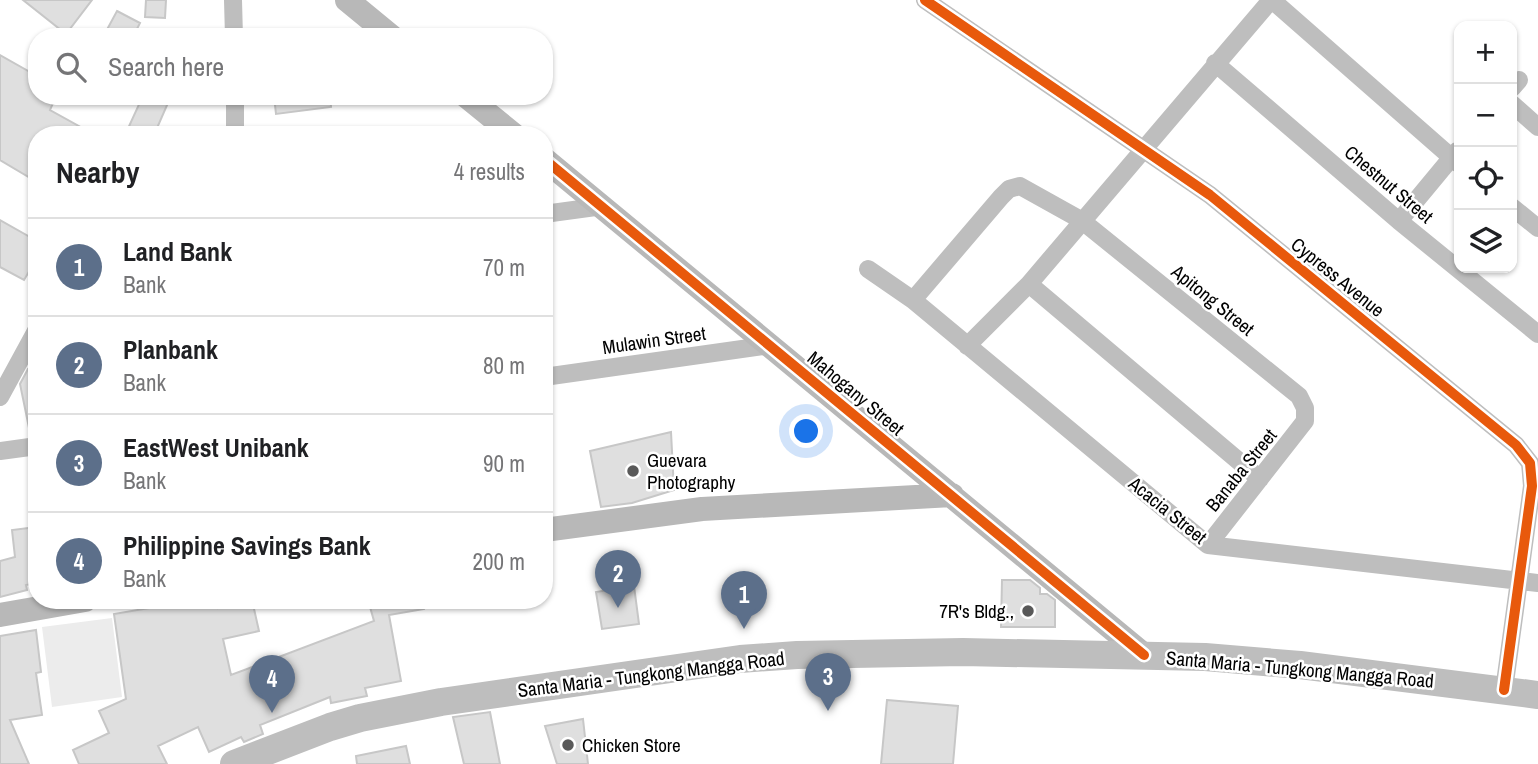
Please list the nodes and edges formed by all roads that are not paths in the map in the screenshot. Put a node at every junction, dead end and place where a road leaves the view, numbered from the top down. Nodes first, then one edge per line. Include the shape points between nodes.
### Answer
1 (233, 0) edge
2 (347, 0) edge
3 (925, 0) edge
4 (1271, 0) edge
5 (234, 28) edge
6 (381, 28) edge
7 (1215, 63) junction
8 (235, 105) edge
9 (477, 105) edge
10 (1517, 108) edge
11 (236, 126) edge
12 (503, 126) edge
13 (1538, 127) edge
14 (1144, 148) junction
15 (1454, 154) edge
16 (1454, 160) edge
17 (553, 166) edge
18 (603, 206) junction
19 (1516, 210) edge
20 (553, 213) edge
21 (1082, 220) junction
22 (1399, 221) junction
23 (1538, 228) edge
24 (868, 269) dead end
25 (1029, 284) junction
26 (913, 300) junction
27 (1538, 334) edge
28 (770, 345) junction
29 (28, 346) edge
30 (967, 346) junction
31 (553, 376) edge
32 (0, 397) edge
33 (1305, 421) joint
34 (28, 447) edge
35 (0, 451) edge
36 (1260, 479) junction
37 (952, 495) junction
38 (553, 529) edge
39 (1208, 545) junction
40 (1519, 581) junction
41 (1538, 583) edge
42 (34, 609) edge
43 (0, 615) edge
44 (1144, 655) junction
45 (1504, 690) junction
46 (1538, 695) edge
47 (234, 764) edge

1 - 5 street
2 - 6 street
3 - 14 street, Cypress Avenue
4 - 7 street
4 - 15 street
7 - 14 street
7 - 22 street, Chestnut Street
8 - 11 street
9 - 12 street
10 - 13 street
14 - 21 street
14 - 40 street, Cypress Avenue via 1210,195 1516,445 1530,463 1532,486
16 - 22 street
17 - 18 street, Mahogany Street
18 - 20 street
18 - 28 street, Mahogany Street
19 - 23 street
21 - 25 street
21 - 26 street, Apitong Street via 1020,186 1009,189
21 - 33 street, Apitong Street via 1299,396
22 - 27 street, Chestnut Street
24 - 26 street, Acacia Street
25 - 30 street
25 - 36 street
26 - 30 street, Acacia Street
28 - 31 street, Mulawin Street
28 - 37 street, Mahogany Street
29 - 32 street
30 - 39 street, Acacia Street
33 - 36 street, Banaba Street
34 - 35 street
36 - 39 street, Banaba Street
37 - 38 street via 702,509
37 - 44 street, Mahogany Street
39 - 40 street, Acacia Street
40 - 41 street, Acacia Street
40 - 45 street, Cypress Avenue
42 - 43 street
44 - 45 main road, Santa Maria - Tungkong Mangga Road via 1300,665
44 - 47 main road, Santa Maria - Tungkong Mangga Road via 963,652 740,659 360,718
45 - 46 main road, Santa Maria - Tungkong Mangga Road

